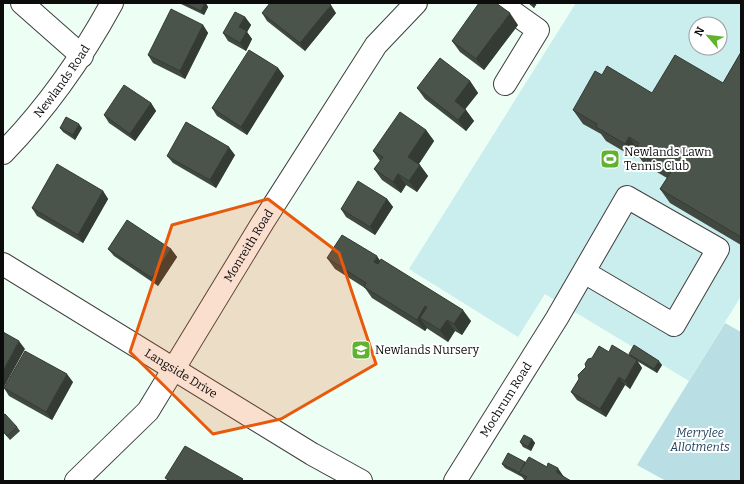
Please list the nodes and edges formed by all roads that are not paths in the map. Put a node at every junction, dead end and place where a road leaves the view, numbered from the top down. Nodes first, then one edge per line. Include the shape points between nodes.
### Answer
1 (22, 3) edge
2 (112, 3) edge
3 (416, 3) edge
4 (500, 3) edge
5 (82, 56) junction
6 (505, 84) dead end
7 (3, 153) edge
8 (3, 264) edge
9 (584, 272) junction
10 (175, 369) junction
11 (76, 481) edge
12 (361, 481) edge
13 (455, 481) edge

1 - 5 street
2 - 5 street, Newlands Road
3 - 10 street, Monreith Road via 376,45 263,222
4 - 6 street via 538,30
5 - 7 street, Newlands Road via 44,107
8 - 10 street, Langside Drive
9 - 9 street, Mochrum Road via 627,197 718,249 674,324
9 - 13 street, Mochrum Road
10 - 11 street, Monreith Road via 148,411
10 - 12 street, Langside Drive via 312,454

